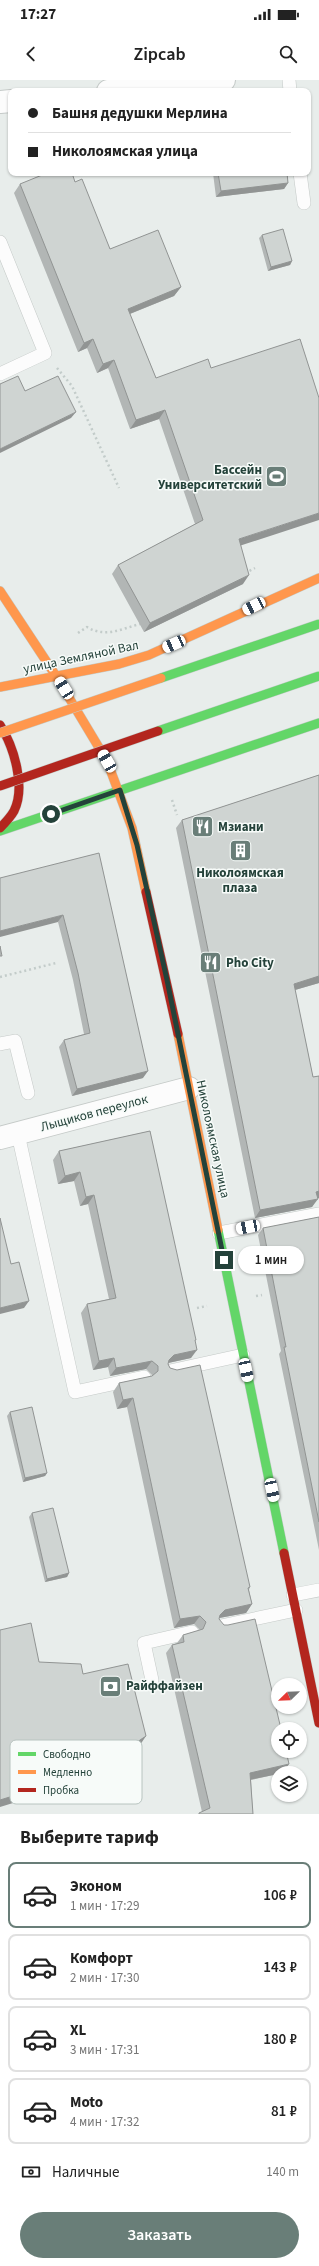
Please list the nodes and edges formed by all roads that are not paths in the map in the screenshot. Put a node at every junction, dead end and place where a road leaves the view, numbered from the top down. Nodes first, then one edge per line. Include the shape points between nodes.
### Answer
1 (224, 80) edge
2 (194, 81) edge
3 (134, 88) edge
4 (300, 176) edge
5 (304, 203) dead end
6 (0, 242) edge
7 (0, 374) edge
8 (319, 578) edge
9 (0, 592) edge
10 (319, 624) edge
11 (56, 676) junction
12 (319, 676) edge
13 (0, 687) edge
14 (319, 723) edge
15 (0, 725) edge
16 (0, 733) edge
17 (0, 786) edge
18 (120, 790) junction
19 (0, 830) edge
20 (0, 1044) edge
21 (189, 1088) junction
22 (28, 1093) dead end
23 (9, 1136) edge
24 (319, 1214) edge
25 (219, 1233) junction
26 (243, 1355) junction
27 (170, 1371) edge
28 (144, 1377) edge
29 (319, 1590) edge
30 (293, 1595) junction
31 (296, 1610) junction
32 (221, 1626) edge
33 (192, 1632) edge
34 (152, 1680) dead end
35 (318, 1712) edge

1 - 2 street
2 - 3 street
4 - 5 lane
6 - 7 lane via 45,353
8 - 11 main road, улица Земляной Вал via 149,655 119,664
9 - 11 main road, Николоямская улица
10 - 16 main road, bridge
11 - 13 main road, улица Земляной Вал
11 - 18 main road, Николоямская улица via 107,761
12 - 17 main road, bridge
14 - 18 main road
15 - 19 main road via 14,758 20,784 17,807
18 - 19 main road
18 - 21 main road, Николоямская улица via 137,845
20 - 22 lane via 15,1041
21 - 23 street, Лыщиков переулок
21 - 25 main road, Николоямская улица
23 - 28 lane via 75,1392
24 - 25 lane
25 - 26 main road, Николоямская улица
26 - 27 lane
26 - 30 main road, Николоямская улица
29 - 30 lane
30 - 31 main road, Николоямская улица
31 - 32 lane
31 - 35 main road, Николоямская улица
33 - 34 lane via 144,1643

